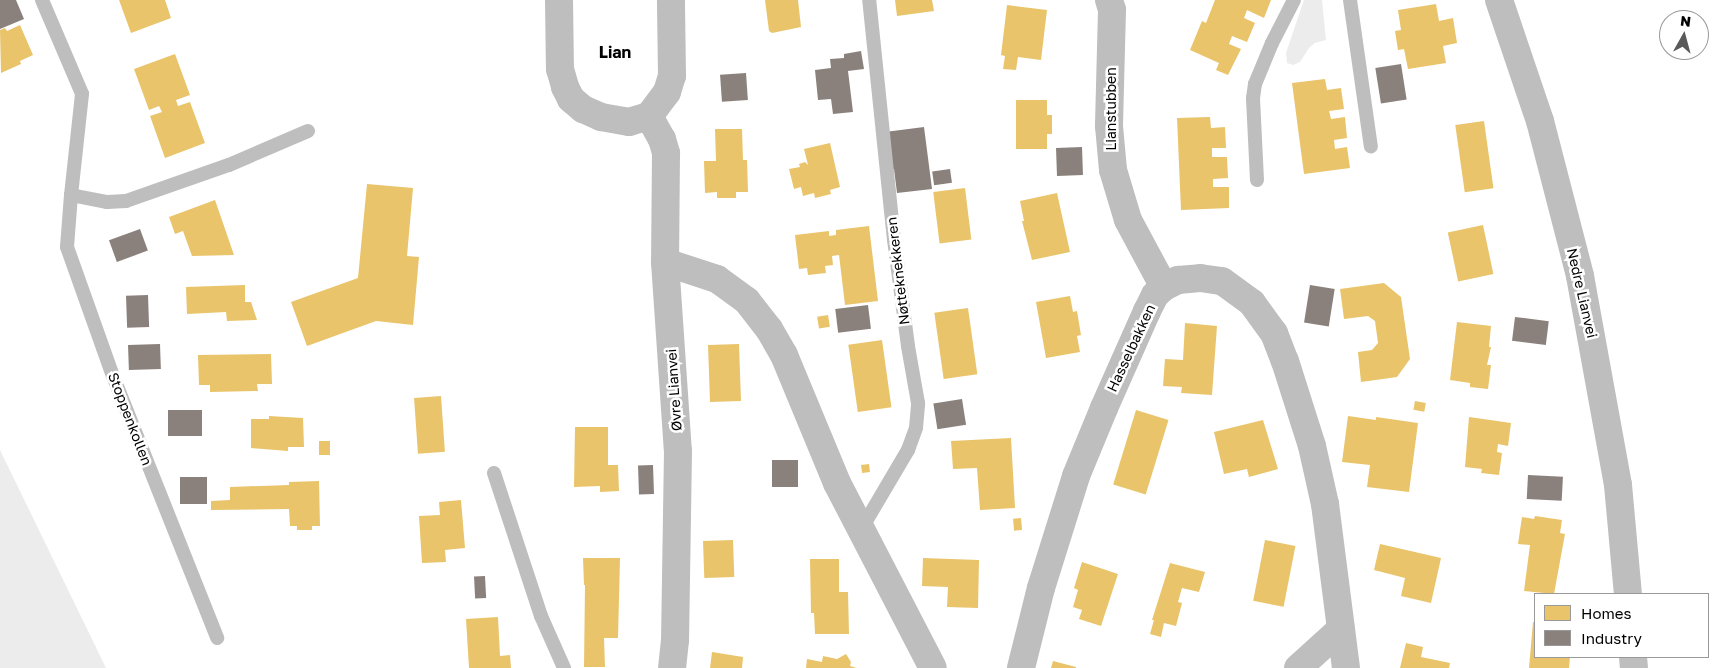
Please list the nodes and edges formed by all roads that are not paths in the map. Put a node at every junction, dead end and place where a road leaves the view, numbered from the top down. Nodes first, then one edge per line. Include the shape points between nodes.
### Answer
1 (42, 0) edge
2 (559, 0) edge
3 (671, 0) edge
4 (869, 0) edge
5 (1294, 0) edge
6 (1350, 0) edge
7 (1499, 0) edge
8 (1113, 3) edge
9 (650, 116) junction
10 (308, 131) dead end
11 (1371, 147) dead end
12 (1257, 180) dead end
13 (70, 195) junction
14 (665, 262) junction
15 (1164, 287) junction
16 (494, 473) dead end
17 (862, 528) junction
18 (1628, 593) edge
19 (1341, 629) junction
20 (217, 638) dead end
21 (564, 668) edge
22 (672, 668) edge
23 (933, 668) edge
24 (1021, 668) edge
25 (1298, 668) edge
26 (1346, 668) edge

1 - 13 lane, Stoppenkollen via 82,94
2 - 9 street via 560,69 571,99 583,109 611,120 629,122
3 - 9 street via 672,76 667,92
4 - 17 lane, Nøtteknekkeren via 894,240 918,403 916,428 908,450
5 - 12 lane via 1255,84
6 - 11 lane
7 - 18 street, Nedre Lianvei via 1540,120 1580,276 1618,485
8 - 15 street, Lianstubben via 1109,126 1112,164 1128,220
9 - 14 street, Øvre Lianvei via 666,152
10 - 13 lane via 229,165 126,200 106,202
13 - 20 lane, Stoppenkollen via 67,248 116,383
14 - 17 street via 718,279 747,301 769,329 784,355 837,483
14 - 22 street, Øvre Lianvei via 678,451
15 - 19 street via 1178,280 1222,281 1252,303 1274,333 1312,446 1332,539
15 - 24 street, Hasselbakken via 1155,295 1147,311 1085,452 1046,572
16 - 21 lane via 541,616
17 - 23 street
19 - 25 street
19 - 26 street

